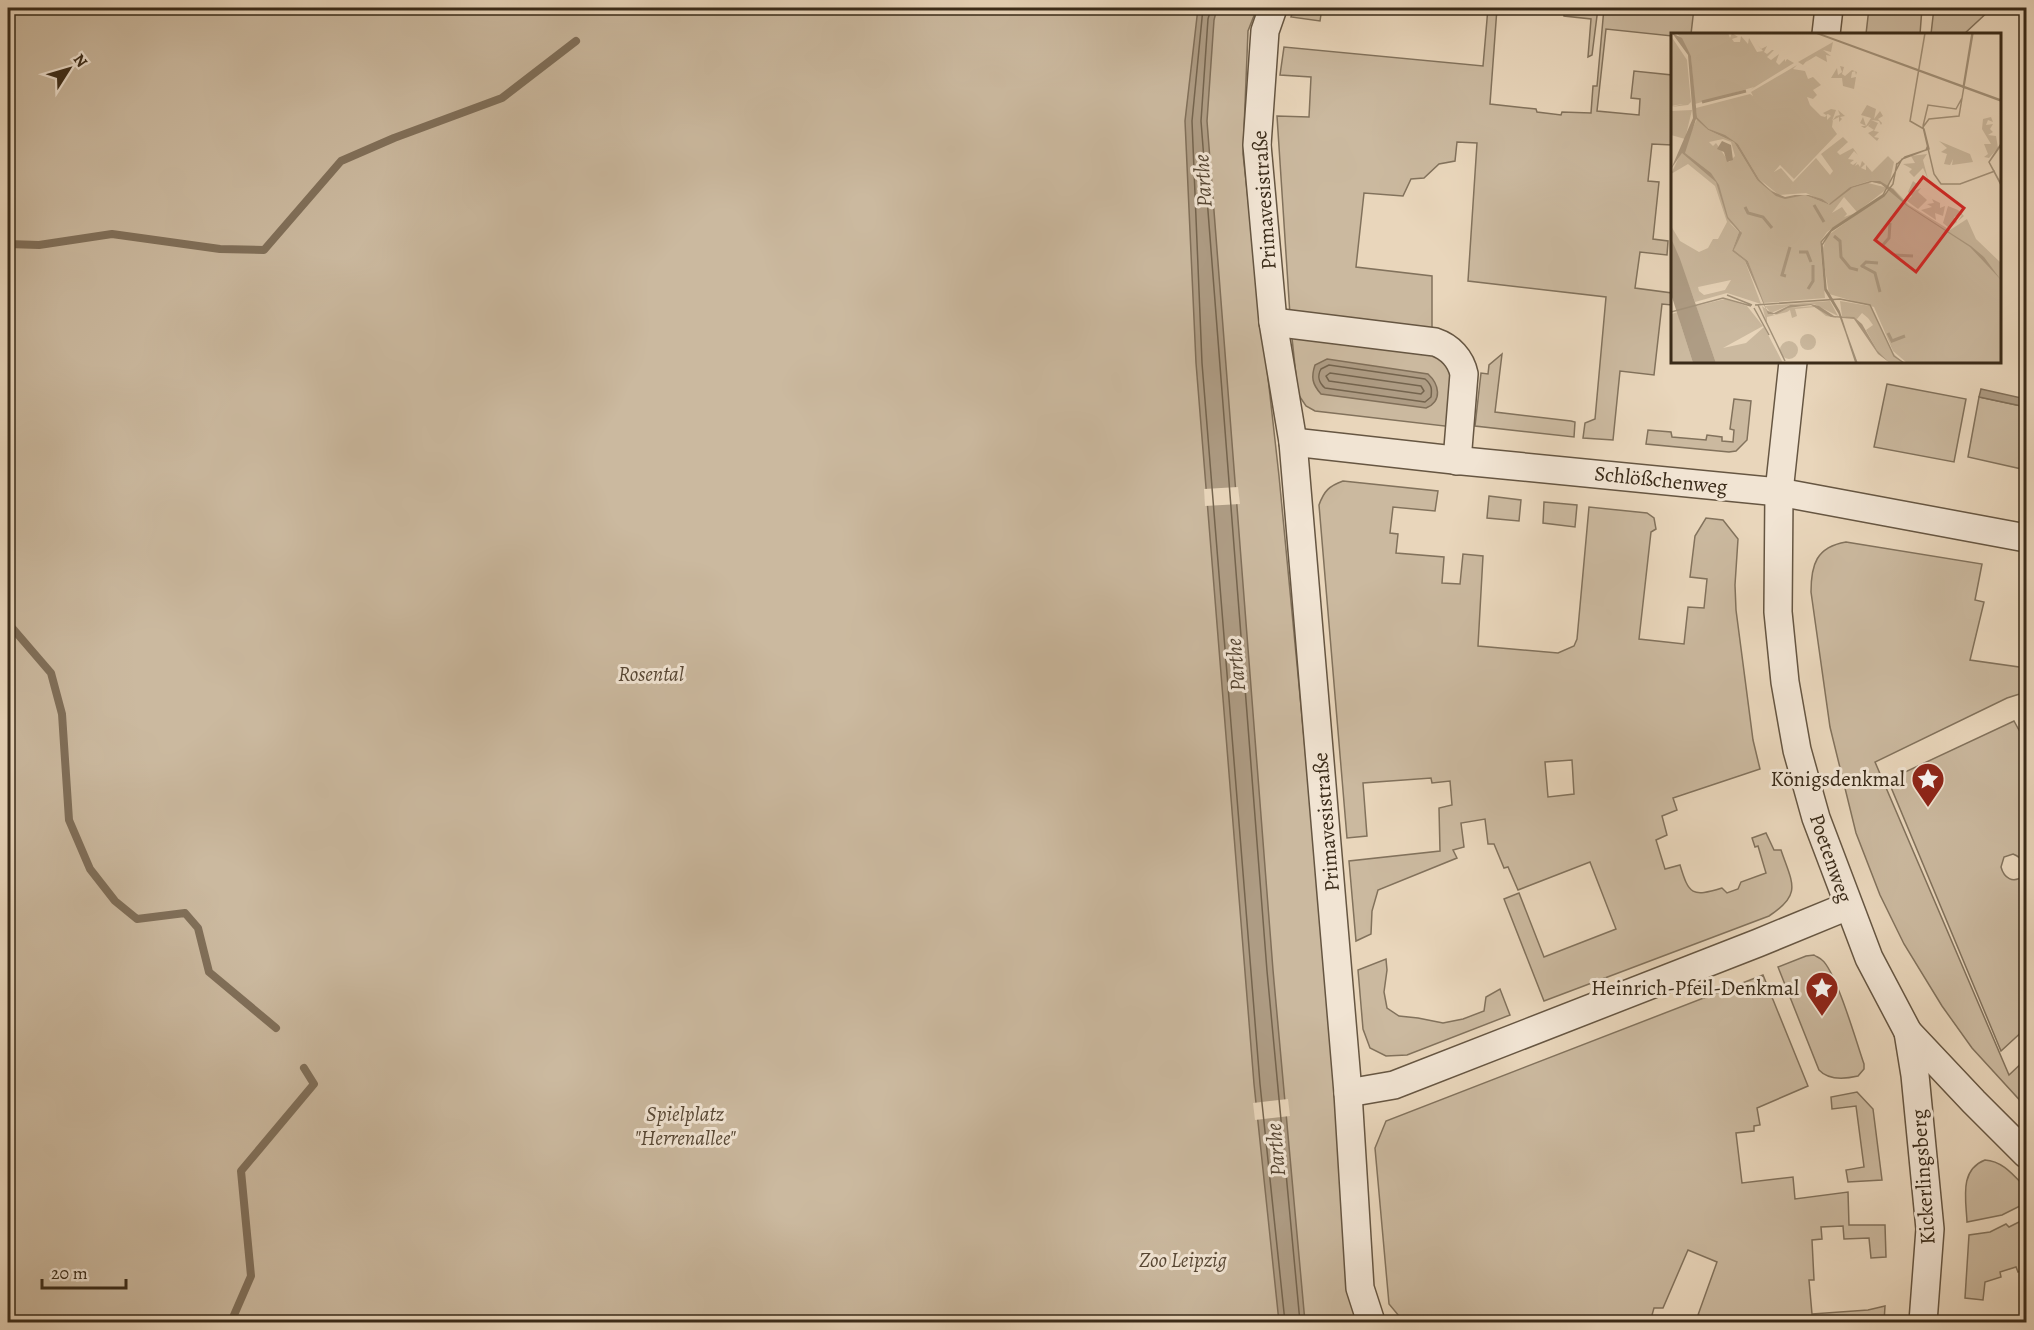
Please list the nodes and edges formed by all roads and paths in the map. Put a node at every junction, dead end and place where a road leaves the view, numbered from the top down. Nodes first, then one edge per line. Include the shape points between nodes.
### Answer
1 (1273, 8) edge
2 (1829, 8) edge
3 (1827, 33) edge
4 (1272, 322) junction
5 (1793, 363) edge
6 (1293, 441) junction
7 (1457, 461) junction
8 (1779, 492) junction
9 (2026, 538) edge
10 (1848, 906) junction
11 (1908, 1032) junction
12 (1348, 1093) junction
13 (2026, 1154) edge
14 (1371, 1323) edge
15 (1923, 1323) edge

1 - 4 street, Primavesistraße via 1266,31 1257,145
2 - 3 street
4 - 6 street, Primavesistraße
4 - 7 street via 1435,342 1448,348 1460,361 1464,374
5 - 8 street, Poetenweg
6 - 7 street, Schlößchenweg
6 - 12 street, Primavesistraße
7 - 8 street, Schlößchenweg
8 - 9 street, Schlößchenweg
8 - 10 street, Poetenweg via 1778,612 1785,682 1797,750 1816,818
10 - 11 street, Poetenweg via 1869,958
10 - 12 street via 1394,1085
11 - 13 street, Poetenweg
11 - 15 street, Kickerlingsberg via 1930,1229
12 - 14 street, Primavesistraße via 1360,1288

